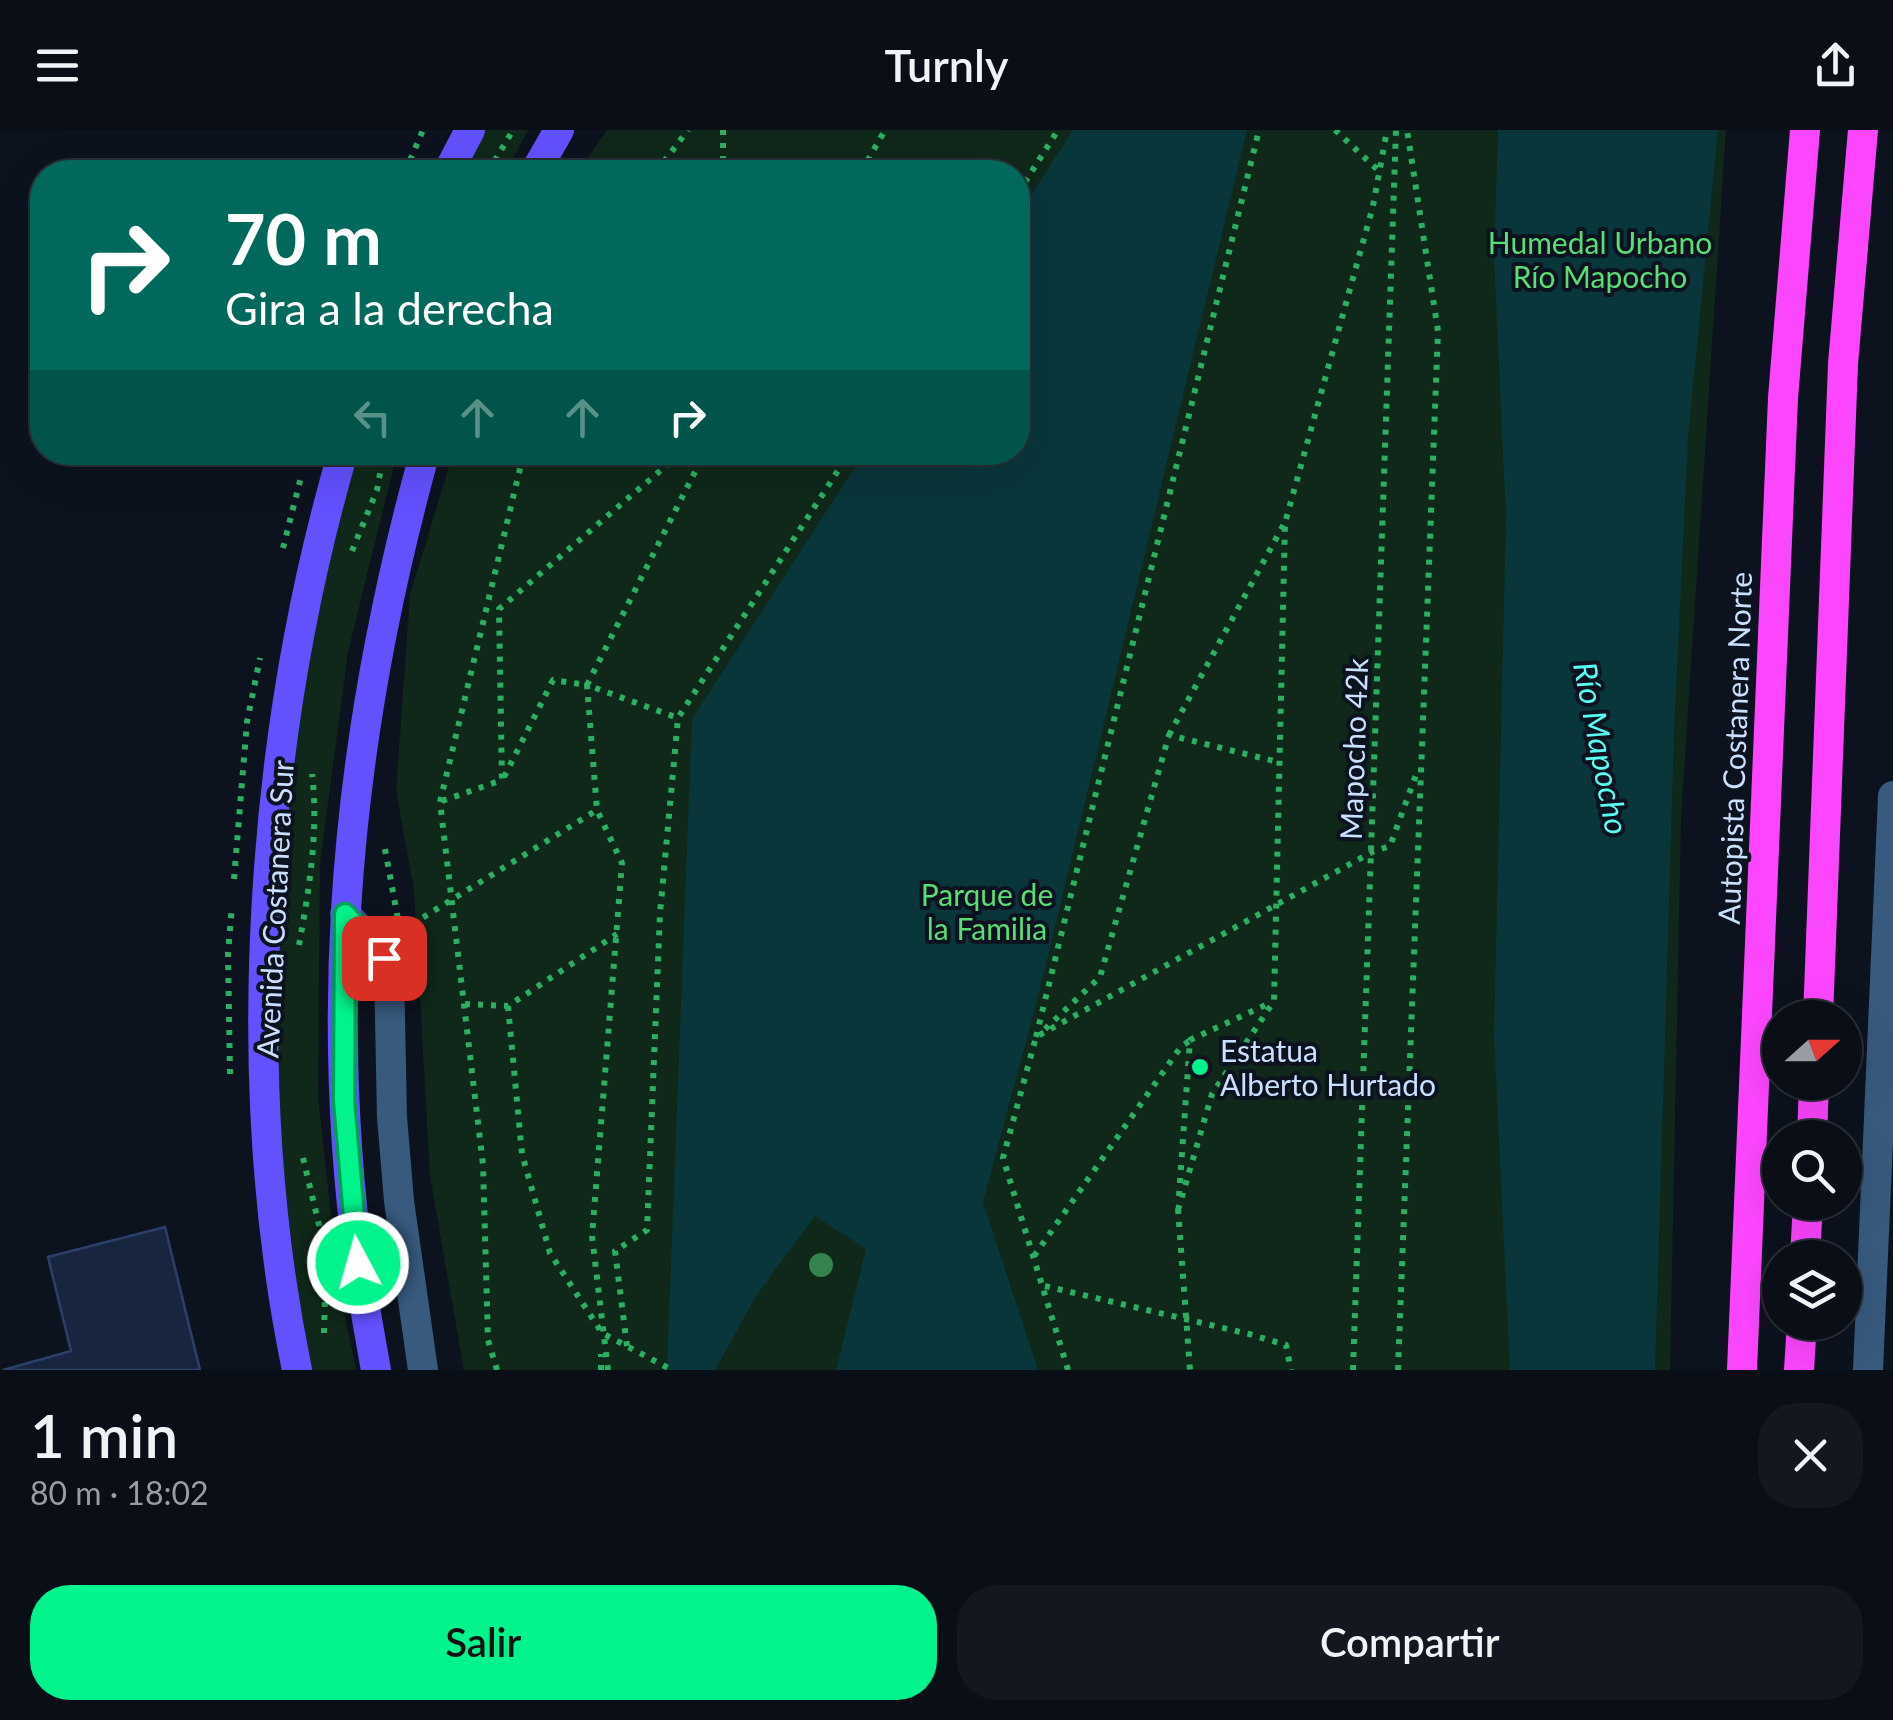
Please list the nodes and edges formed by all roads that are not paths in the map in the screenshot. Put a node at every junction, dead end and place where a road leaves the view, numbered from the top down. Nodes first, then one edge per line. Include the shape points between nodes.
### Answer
1 (559, 130) edge
2 (1805, 130) edge
3 (1862, 130) edge
4 (542, 160) edge
5 (340, 465) edge
6 (422, 465) edge
7 (1893, 796) edge
8 (345, 914) junction
9 (1819, 1000) edge
10 (1801, 1340) edge
11 (297, 1370) edge
12 (376, 1370) edge
13 (422, 1370) edge
14 (1742, 1370) edge
15 (1799, 1370) edge
16 (1868, 1370) edge

1 - 4 main road
2 - 14 highway, Autopista Costanera Norte via 1783,398
3 - 9 highway via 1844,364
5 - 11 main road, Avenida Costanera Sur via 302,612 269,884 270,1160
6 - 8 main road via 372,675
7 - 16 street
8 - 12 main road via 349,1186
8 - 13 street via 380,949 389,968 398,1201
10 - 15 highway

